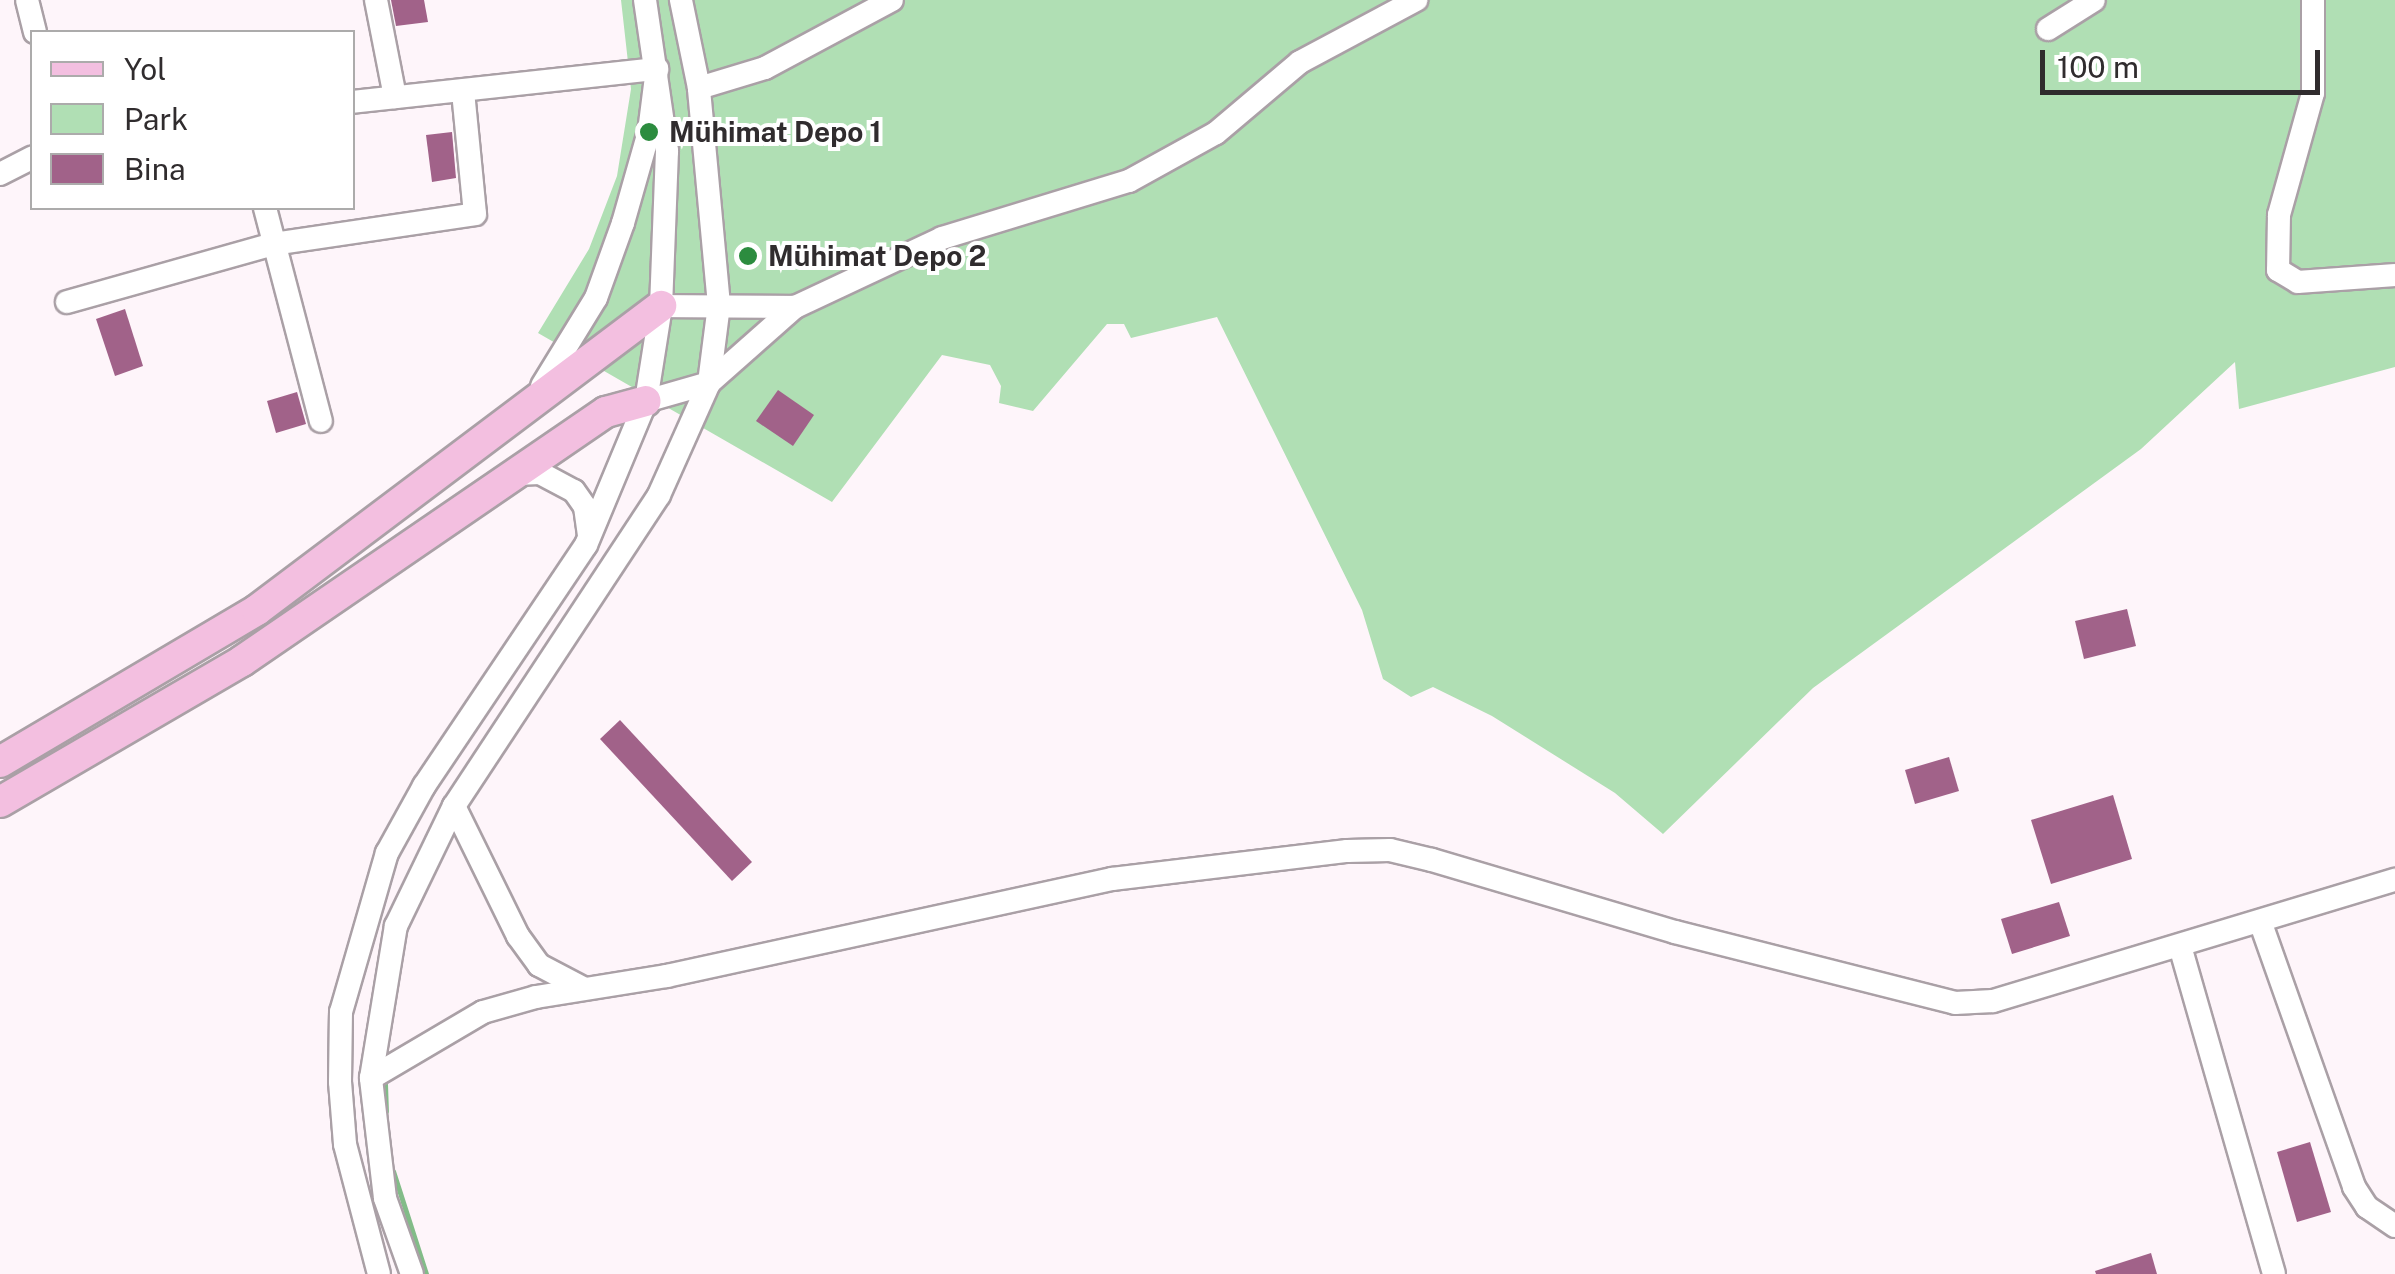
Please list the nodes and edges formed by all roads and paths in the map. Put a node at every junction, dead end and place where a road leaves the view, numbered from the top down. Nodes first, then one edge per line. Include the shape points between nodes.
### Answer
1 (27, 0) edge
2 (376, 0) edge
3 (646, 0) edge
4 (681, 0) edge
5 (892, 0) edge
6 (1416, 0) edge
7 (2094, 0) edge
8 (2313, 0) edge
9 (35, 30) edge
10 (2048, 30) dead end
11 (657, 69) junction
12 (699, 88) junction
13 (462, 91) junction
14 (396, 97) junction
15 (355, 102) edge
16 (30, 159) edge
17 (0, 174) edge
18 (265, 210) edge
19 (273, 244) junction
20 (2395, 275) edge
21 (67, 302) dead end
22 (718, 305) junction
23 (660, 306) junction
24 (795, 307) junction
25 (709, 383) junction
26 (646, 401) junction
27 (321, 421) dead end
28 (502, 430) junction
29 (502, 478) junction
30 (586, 545) junction
31 (0, 762) edge
32 (0, 802) edge
33 (454, 806) junction
34 (2395, 880) edge
35 (2260, 921) junction
36 (2180, 946) junction
37 (592, 989) junction
38 (371, 1078) junction
39 (2395, 1226) edge
40 (379, 1274) edge
41 (412, 1274) edge
42 (2274, 1274) edge

1 - 9 street
2 - 14 street
3 - 11 street
4 - 12 street
5 - 12 street via 765,68
6 - 24 street via 1300,62 1216,133 1130,181 942,238
7 - 10 street
8 - 20 street via 2313,93 2280,215 2278,270 2298,282
11 - 13 street
11 - 23 street via 667,151
11 - 28 street via 649,132 596,298 554,372
12 - 22 street
13 - 14 street
13 - 19 street via 475,214
14 - 15 street
16 - 17 street
18 - 19 street
19 - 21 street
19 - 27 street
22 - 23 street
22 - 24 street
22 - 25 street
23 - 26 street
23 - 28 main road
24 - 25 street
25 - 26 street
25 - 33 street via 659,495
26 - 29 main road via 606,412
26 - 30 street
28 - 31 main road via 257,610
29 - 30 street via 540,473 574,491 590,526
29 - 32 main road via 242,661
30 - 40 street via 424,786 388,852 364,920 341,1012 340,1082 344,1144
33 - 37 street via 495,898 539,965 568,985
33 - 38 street via 396,926
34 - 35 street
35 - 36 street
35 - 39 street via 2354,1187 2367,1207
36 - 37 street via 1993,1001 1954,1003 1675,932 1432,860 1390,850 1347,851 1112,879
36 - 42 street
37 - 38 street via 482,1012
38 - 41 street via 385,1198

